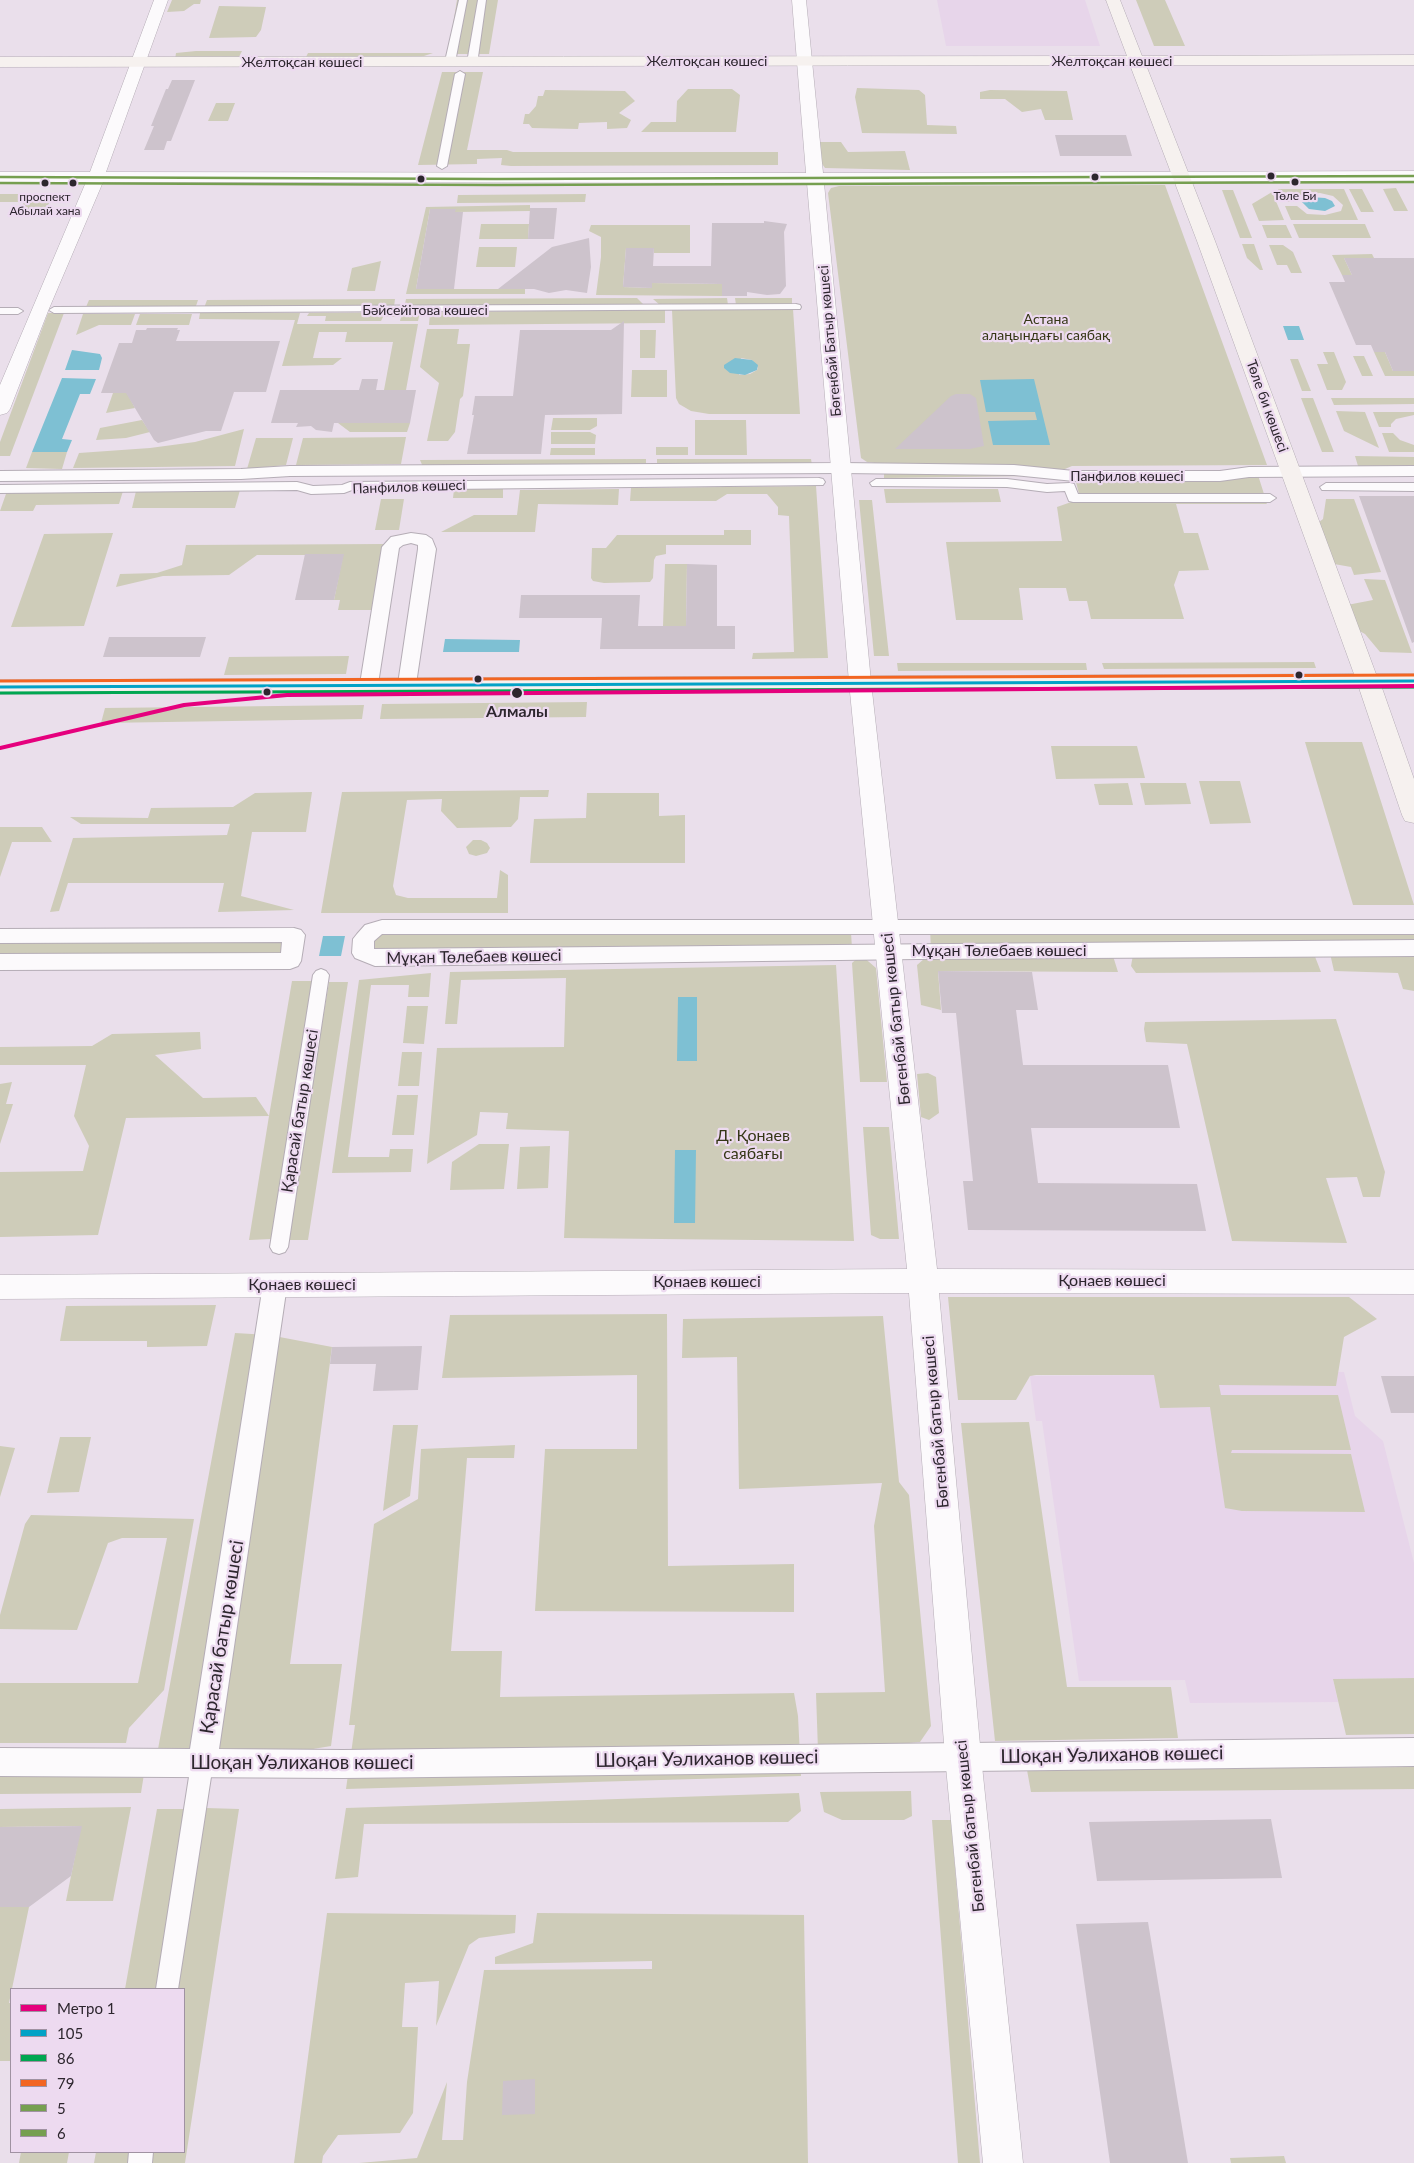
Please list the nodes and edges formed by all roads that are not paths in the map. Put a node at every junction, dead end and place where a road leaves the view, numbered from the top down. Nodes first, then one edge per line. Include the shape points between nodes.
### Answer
1 (161, 0) edge
2 (463, 0) edge
3 (482, 0) edge
4 (799, 0) edge
5 (1113, 0) edge
6 (451, 57) dead end
7 (473, 57) dead end
8 (1137, 60) junction
9 (1414, 60) edge
10 (804, 61) junction
11 (0, 62) edge
12 (139, 62) junction
13 (460, 74) dead end
14 (442, 166) dead end
15 (1414, 176) edge
16 (0, 177) edge
17 (1182, 177) junction
18 (96, 178) junction
19 (815, 178) junction
20 (796, 307) dead end
21 (54, 310) dead end
22 (0, 311) edge
23 (18, 311) dead end
24 (0, 409) edge
25 (841, 468) junction
26 (1414, 471) edge
27 (1290, 472) junction
28 (818, 475) junction
29 (0, 476) edge
30 (876, 484) dead end
31 (1326, 487) dead end
32 (1414, 488) edge
33 (0, 489) edge
34 (1270, 498) dead end
35 (1414, 680) edge
36 (1368, 681) junction
37 (860, 682) junction
38 (368, 684) junction
39 (407, 684) junction
40 (0, 687) edge
41 (1414, 815) edge
42 (1414, 927) edge
43 (0, 936) edge
44 (888, 940) junction
45 (1414, 948) edge
46 (0, 962) edge
47 (321, 975) dead end
48 (279, 1247) dead end
49 (923, 1281) junction
50 (1414, 1282) edge
51 (275, 1285) junction
52 (0, 1287) edge
53 (1414, 1752) edge
54 (963, 1756) junction
55 (0, 1762) edge
56 (202, 1764) junction
57 (167, 1988) edge
58 (1003, 2163) edge

1 - 12 street
2 - 6 street
3 - 7 street
4 - 10 street, Бөгенбай Батыр көшесі
5 - 8 main road, Төле би көшесі
8 - 9 main road, Желтоқсан көшесі
8 - 10 main road, Желтоқсан көшесі
8 - 17 main road, Төле би көшесі
10 - 12 main road, Желтоқсан көшесі
10 - 19 street, Бөгенбай Батыр көшесі
11 - 12 main road, Желтоқсан көшесі
12 - 18 street
13 - 14 street
15 - 17 street
16 - 18 street
17 - 19 street
17 - 27 main road, Төле би көшесі
18 - 19 street
18 - 24 street via 38,311
19 - 25 street, Бөгенбай Батыр көшесі
20 - 21 street, Бәйсейітова көшесі
22 - 23 street
25 - 27 street, Панфилов көшесі via 1014,470 1067,476 1220,476 1244,472
25 - 28 street, Панфилов көшесі
25 - 37 street, Бөгенбай Батыр көшесі
26 - 27 street, Панфилов көшесі
27 - 36 main road, Төле би көшесі
28 - 29 street, Панфилов көшесі via 290,470 241,474
28 - 33 street, Панфилов көшесі via 350,486 311,490 297,486
30 - 34 street, Панфилов көшесі via 1007,483 1070,487 1073,498
31 - 32 street
35 - 36 main road
36 - 37 main road
36 - 41 main road, Төле би көшесі
37 - 39 main road
37 - 44 street, Бөгенбай батыр көшесі
38 - 39 main road
38 - 39 street via 391,547 397,541 411,538 426,543 427,549
38 - 40 main road
42 - 44 street, Мұқан Төлебаев көшесі
43 - 46 street via 294,935 290,961
44 - 44 street, Мұқан Төлебаев көшесі via 382,927 372,930 364,939 363,953 375,958
44 - 45 street, Мұқан Төлебаев көшесі
44 - 49 street, Бөгенбай батыр көшесі
47 - 48 street, Қарасай батыр көшесі
49 - 50 street, Қонаев көшесі
49 - 51 street, Қонаев көшесі
49 - 54 street, Бөгенбай батыр көшесі
51 - 52 street, Қонаев көшесі
51 - 56 street, Қарасай батыр көшесі
53 - 54 street, Шоқан Уәлиханов көшесі
54 - 56 street, Шоқан Уәлиханов көшесі
54 - 58 street, Бөгенбай батыр көшесі
55 - 56 street, Шоқан Уәлиханов көшесі
56 - 57 street, Қарасай батыр көшесі

